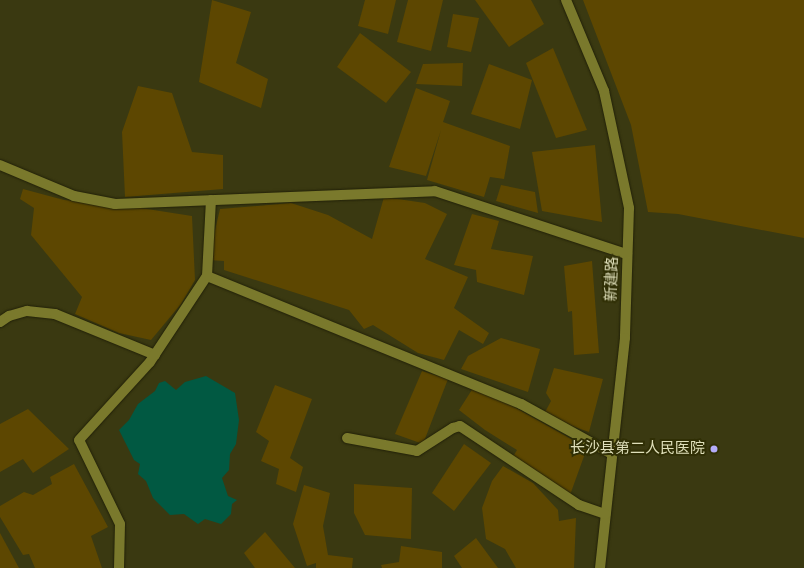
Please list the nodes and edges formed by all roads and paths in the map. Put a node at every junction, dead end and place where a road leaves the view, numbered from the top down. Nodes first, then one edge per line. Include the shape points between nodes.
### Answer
1 (566, 0) edge
2 (0, 165) edge
3 (212, 200) junction
4 (627, 254) junction
5 (207, 276) junction
6 (0, 322) edge
7 (155, 355) junction
8 (347, 438) dead end
9 (612, 454) junction
10 (605, 514) junction
11 (119, 568) edge
12 (600, 568) edge

1 - 4 street, 新建路 via 604,91 629,208
2 - 3 street via 74,196 115,204
3 - 4 street via 435,191
3 - 5 street
4 - 9 street, 新建路 via 625,338
5 - 7 street
5 - 9 street via 521,404
6 - 7 street via 9,316 27,311 55,314
7 - 11 street via 79,440 120,524
8 - 10 street via 417,451 452,428 460,426 579,506
9 - 10 street, 新建路
10 - 12 street, 新建路

